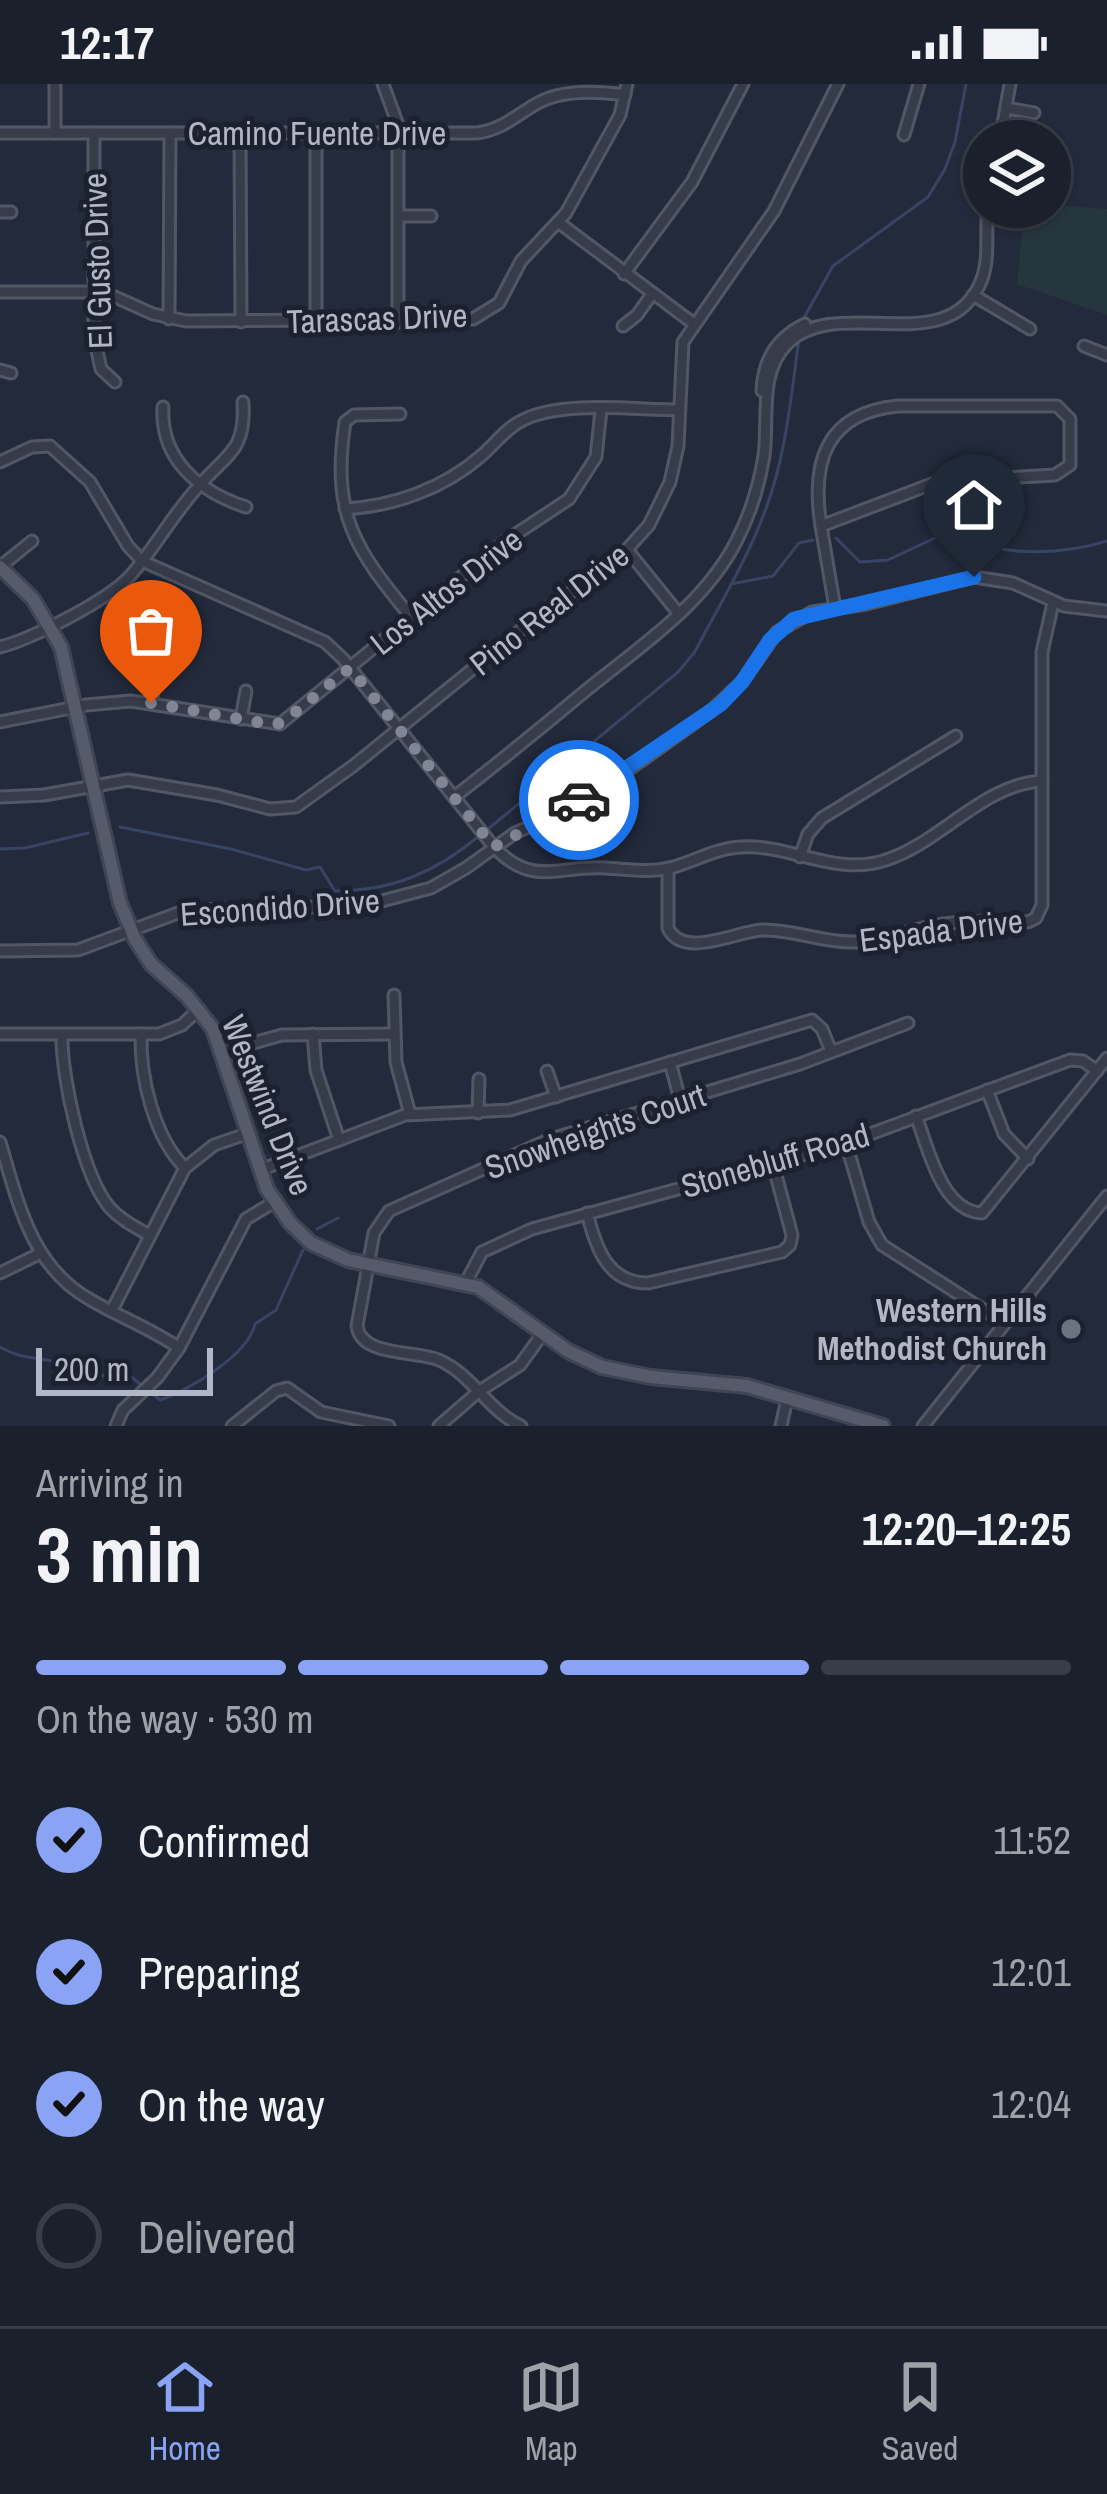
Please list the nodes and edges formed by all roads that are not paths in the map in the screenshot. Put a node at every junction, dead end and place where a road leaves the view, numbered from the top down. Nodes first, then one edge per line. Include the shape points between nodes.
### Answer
1 (55, 84) edge
2 (383, 84) edge
3 (743, 84) edge
4 (838, 84) edge
5 (920, 84) edge
6 (1010, 84) edge
7 (626, 89) edge
8 (1007, 108) junction
9 (1034, 113) dead end
10 (1004, 120) edge
11 (0, 133) edge
12 (55, 133) junction
13 (94, 133) junction
14 (170, 133) junction
15 (240, 133) junction
16 (398, 133) junction
17 (316, 134) junction
18 (904, 135) dead end
19 (398, 216) junction
20 (430, 216) dead end
21 (558, 222) junction
22 (987, 228) edge
23 (624, 274) junction
24 (0, 292) edge
25 (93, 292) junction
26 (652, 295) junction
27 (973, 296) junction
28 (169, 319) junction
29 (316, 321) junction
30 (241, 322) junction
31 (398, 322) junction
32 (694, 324) junction
33 (622, 326) dead end
34 (1030, 329) dead end
35 (1084, 346) dead end
36 (1107, 355) edge
37 (115, 382) dead end
38 (243, 402) dead end
39 (163, 406) dead end
40 (602, 410) junction
41 (680, 410) junction
42 (400, 413) dead end
43 (0, 462) edge
44 (198, 486) junction
45 (246, 508) dead end
46 (345, 509) junction
47 (821, 526) junction
48 (32, 542) dead end
49 (628, 551) junction
50 (142, 561) junction
51 (0, 567) edge
52 (1053, 603) junction
53 (832, 609) junction
54 (1107, 611) edge
55 (680, 614) junction
56 (411, 617) junction
57 (50, 626) junction
58 (0, 647) edge
59 (159, 658) dead end
60 (350, 668) junction
61 (246, 692) dead end
62 (151, 703) junction
63 (76, 708) junction
64 (241, 719) junction
65 (0, 722) edge
66 (400, 729) junction
67 (956, 736) dead end
68 (1042, 782) junction
69 (94, 786) junction
70 (0, 797) edge
71 (454, 797) junction
72 (494, 847) junction
73 (800, 857) junction
74 (668, 868) junction
75 (130, 931) junction
76 (0, 952) edge
77 (394, 995) dead end
78 (199, 1009) junction
79 (908, 1023) dead end
80 (0, 1034) edge
81 (141, 1034) junction
82 (313, 1034) junction
83 (394, 1034) junction
84 (62, 1035) junction
85 (224, 1051) junction
86 (831, 1051) junction
87 (1107, 1058) edge
88 (670, 1062) junction
89 (547, 1071) dead end
90 (1097, 1071) junction
91 (478, 1078) dead end
92 (987, 1090) junction
93 (556, 1096) junction
94 (680, 1100) junction
95 (478, 1113) junction
96 (410, 1114) junction
97 (916, 1116) junction
98 (249, 1133) junction
99 (339, 1141) junction
100 (0, 1142) edge
101 (846, 1143) junction
102 (1028, 1159) junction
103 (773, 1164) junction
104 (185, 1168) junction
105 (4, 1169) edge
106 (260, 1170) junction
107 (1107, 1196) edge
108 (274, 1202) junction
109 (587, 1213) junction
110 (149, 1234) junction
111 (40, 1253) junction
112 (368, 1264) junction
113 (0, 1273) edge
114 (466, 1282) junction
115 (112, 1310) junction
116 (1004, 1324) junction
117 (543, 1333) junction
118 (179, 1348) junction
119 (478, 1392) junction
120 (787, 1399) junction
121 (116, 1426) edge
122 (232, 1426) edge
123 (389, 1426) edge
124 (439, 1426) edge
125 (521, 1426) edge
126 (781, 1426) edge
127 (883, 1426) edge
128 (923, 1426) edge

1 - 12 street
2 - 16 street
3 - 23 street via 692,182
4 - 32 street, Pino Real Drive via 782,198
5 - 18 street
6 - 8 street
7 - 16 street, Camino Fuente Drive via 560,94 489,131
7 - 21 street, Tarascas Drive via 620,115
8 - 9 street
8 - 10 street
11 - 12 street, Camino Fuente Drive
12 - 13 street, Camino Fuente Drive
13 - 14 street, Camino Fuente Drive
13 - 25 street, El Gusto Drive
14 - 15 street, Camino Fuente Drive
14 - 28 street
15 - 17 street, Camino Fuente Drive
15 - 30 street
16 - 17 street, Camino Fuente Drive
16 - 19 street
17 - 29 street
19 - 20 street
19 - 31 street
21 - 23 street
21 - 31 street, Tarascas Drive via 484,314
22 - 27 street via 985,270
23 - 26 street
24 - 25 street, Tarascas Drive
25 - 28 street, Tarascas Drive
25 - 37 street, El Gusto Drive via 95,350
26 - 32 street
26 - 33 street
27 - 34 street
27 - 55 street via 942,319 822,322 786,335 770,354 760,480 737,540
28 - 30 street, Tarascas Drive
29 - 30 street, Tarascas Drive
29 - 31 street, Tarascas Drive
32 - 41 street, Pino Real Drive via 681,349
35 - 36 street
38 - 44 street via 242,440
39 - 44 street via 171,446
40 - 41 street
40 - 46 street via 526,418 422,492
40 - 56 street, Los Altos Drive via 596,457 569,499
41 - 49 street, Pino Real Drive via 670,482
42 - 46 street via 347,420
43 - 50 street via 41,444 57,450 90,482
44 - 45 street
44 - 50 street
46 - 56 street via 362,555
47 - 47 street via 821,459 863,413 1057,406 1069,415 1071,460 1061,474 937,482
47 - 53 street
48 - 51 street
49 - 55 street
49 - 66 street, Pino Real Drive
50 - 57 street via 120,586
50 - 60 street via 309,632
51 - 57 main road, Westwind Drive
52 - 53 street, Escondido Drive via 1013,583 974,577
52 - 54 street, Escondido Drive
52 - 68 street, Espada Drive via 1042,652
53 - 72 street, Escondido Drive via 777,632 732,692 653,752
55 - 71 street
56 - 60 street, Los Altos Drive
57 - 58 street
57 - 63 main road, Westwind Drive
59 - 62 street
60 - 64 street, Los Altos Drive via 280,724
60 - 66 street
61 - 64 street
62 - 63 street, Los Altos Drive
62 - 64 street, Los Altos Drive
63 - 65 street, Los Altos Drive
63 - 69 main road, Westwind Drive
66 - 69 street, Pino Real Drive via 309,801 286,809 136,781
66 - 71 street
67 - 73 street via 821,818
68 - 73 street via 1006,790 886,860 841,865
68 - 74 street, Espada Drive via 1041,912 1028,922 942,924 866,942 766,930 681,941 668,928
69 - 70 street, Pino Real Drive
69 - 75 main road, Westwind Drive
71 - 72 street
72 - 74 street via 543,873
72 - 75 street, Escondido Drive via 449,879 392,901 205,907
73 - 74 street via 741,847
75 - 76 street, Escondido Drive via 78,950
75 - 78 main road, Westwind Drive via 151,964
77 - 83 street
78 - 81 street via 176,1028
78 - 85 main road, Westwind Drive
79 - 86 street, Snowheights Court
80 - 84 street
81 - 84 street
81 - 104 street via 164,1142
82 - 83 street
82 - 85 street
82 - 99 street
83 - 96 street
84 - 110 street via 68,1096 95,1185 112,1211
85 - 98 main road, Westwind Drive
86 - 88 street via 812,1020
86 - 94 street, Snowheights Court
87 - 90 street
88 - 93 street
88 - 94 street
89 - 93 street
90 - 92 street, Stonebluff Road via 1070,1060
90 - 102 street
91 - 95 street
92 - 97 street, Stonebluff Road
92 - 102 street via 1004,1134
93 - 95 street
94 - 112 street, Snowheights Court via 548,1140 398,1205 374,1233
95 - 96 street
96 - 99 street
97 - 101 street, Stonebluff Road
97 - 102 street via 944,1187 972,1212 988,1209
98 - 104 street via 214,1145
98 - 106 main road, Westwind Drive
99 - 106 street
100 - 105 street
101 - 103 street, Stonebluff Road
101 - 116 street via 882,1245
103 - 109 street, Stonebluff Road
103 - 109 street via 792,1235 782,1252 634,1283 603,1258
104 - 110 street
105 - 111 street
106 - 108 main road, Westwind Drive
107 - 116 street
108 - 112 main road, Westwind Drive via 311,1243
108 - 118 street via 241,1225
109 - 114 street, Stonebluff Road via 489,1247
110 - 115 street
111 - 113 street
111 - 115 street via 64,1282
112 - 114 main road, Westwind Drive
112 - 119 street, Snowheights Court via 360,1339 446,1363
114 - 117 main road, Westwind Drive
115 - 118 street
116 - 128 street
117 - 119 street via 520,1365
117 - 120 main road, Westwind Drive via 602,1367 728,1382
118 - 121 street
119 - 124 street
119 - 125 street, Snowheights Court
120 - 126 street
120 - 127 main road, Westwind Drive
122 - 123 street via 287,1388 321,1412

